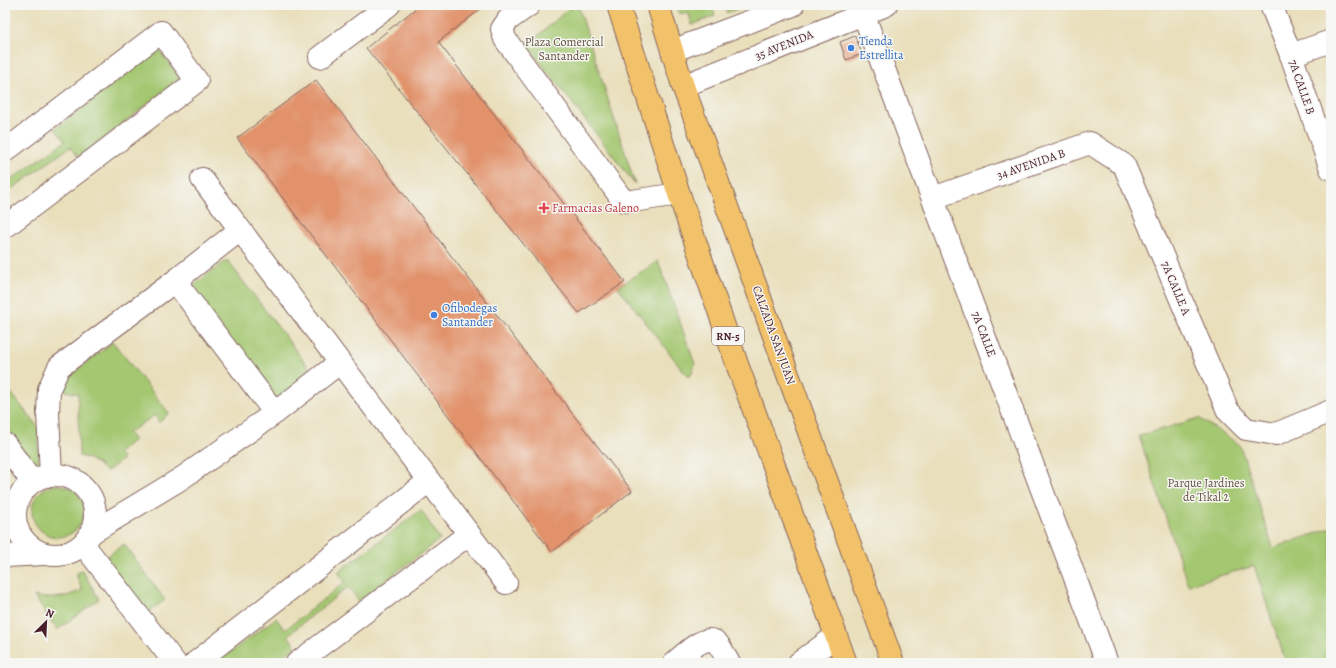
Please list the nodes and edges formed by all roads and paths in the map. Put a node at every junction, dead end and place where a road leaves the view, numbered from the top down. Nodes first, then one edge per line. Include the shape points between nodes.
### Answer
1 (389, 5) edge
2 (529, 5) edge
3 (618, 5) edge
4 (658, 5) edge
5 (793, 5) edge
6 (886, 5) edge
7 (1271, 5) edge
8 (862, 9) edge
9 (1331, 41) edge
10 (672, 51) junction
11 (1291, 55) junction
12 (320, 58) dead end
13 (683, 86) junction
14 (5, 151) edge
15 (1124, 165) joint
16 (1331, 169) edge
17 (202, 179) dead end
18 (679, 194) junction
19 (933, 198) junction
20 (5, 227) edge
21 (240, 230) junction
22 (175, 281) junction
23 (339, 363) junction
24 (1331, 411) edge
25 (275, 412) junction
26 (5, 444) edge
27 (42, 479) junction
28 (429, 481) junction
29 (10, 524) edge
30 (469, 534) junction
31 (87, 538) junction
32 (44, 554) junction
33 (5, 556) edge
34 (506, 583) dead end
35 (836, 636) junction
36 (175, 663) edge
37 (195, 663) edge
38 (297, 663) edge
39 (674, 663) edge
40 (729, 663) edge
41 (799, 663) edge
42 (846, 663) edge
43 (893, 663) edge
44 (1107, 663) edge

1 - 12 street
2 - 18 street via 508,20 502,28 505,39 619,195 624,201 632,201
3 - 18 main road, RN-5
4 - 10 main road, CALZADA SAN JUAN
5 - 10 street
6 - 8 street, 35 AVENIDA
7 - 11 street, 7A CALLE B
8 - 13 street, 35 AVENIDA
8 - 19 street, 7A CALLE
9 - 11 street
10 - 13 main road, CALZADA SAN JUAN
11 - 16 street, 7A CALLE B
13 - 43 main road, CALZADA SAN JUAN
14 - 20 street via 161,32 197,81
15 - 19 street, 34 AVENIDA B via 1090,143
15 - 24 street, 7A CALLE A via 1228,412 1246,429 1276,434
17 - 21 street
18 - 35 main road, RN-5
19 - 44 street, 7A CALLE
21 - 22 street
21 - 23 street
22 - 25 street
22 - 27 street via 58,368 49,389
23 - 25 street
23 - 28 street
25 - 31 street via 182,478
26 - 27 street
27 - 29 street via 24,489
27 - 31 street via 63,476 84,488 91,498 94,509 94,521
28 - 30 street
28 - 37 street
29 - 32 street via 32,549
30 - 34 street
30 - 38 street
31 - 32 street via 72,552 58,556
31 - 36 street
32 - 33 street
35 - 41 street
35 - 42 main road, RN-5
39 - 40 street via 703,641 710,640 717,643

